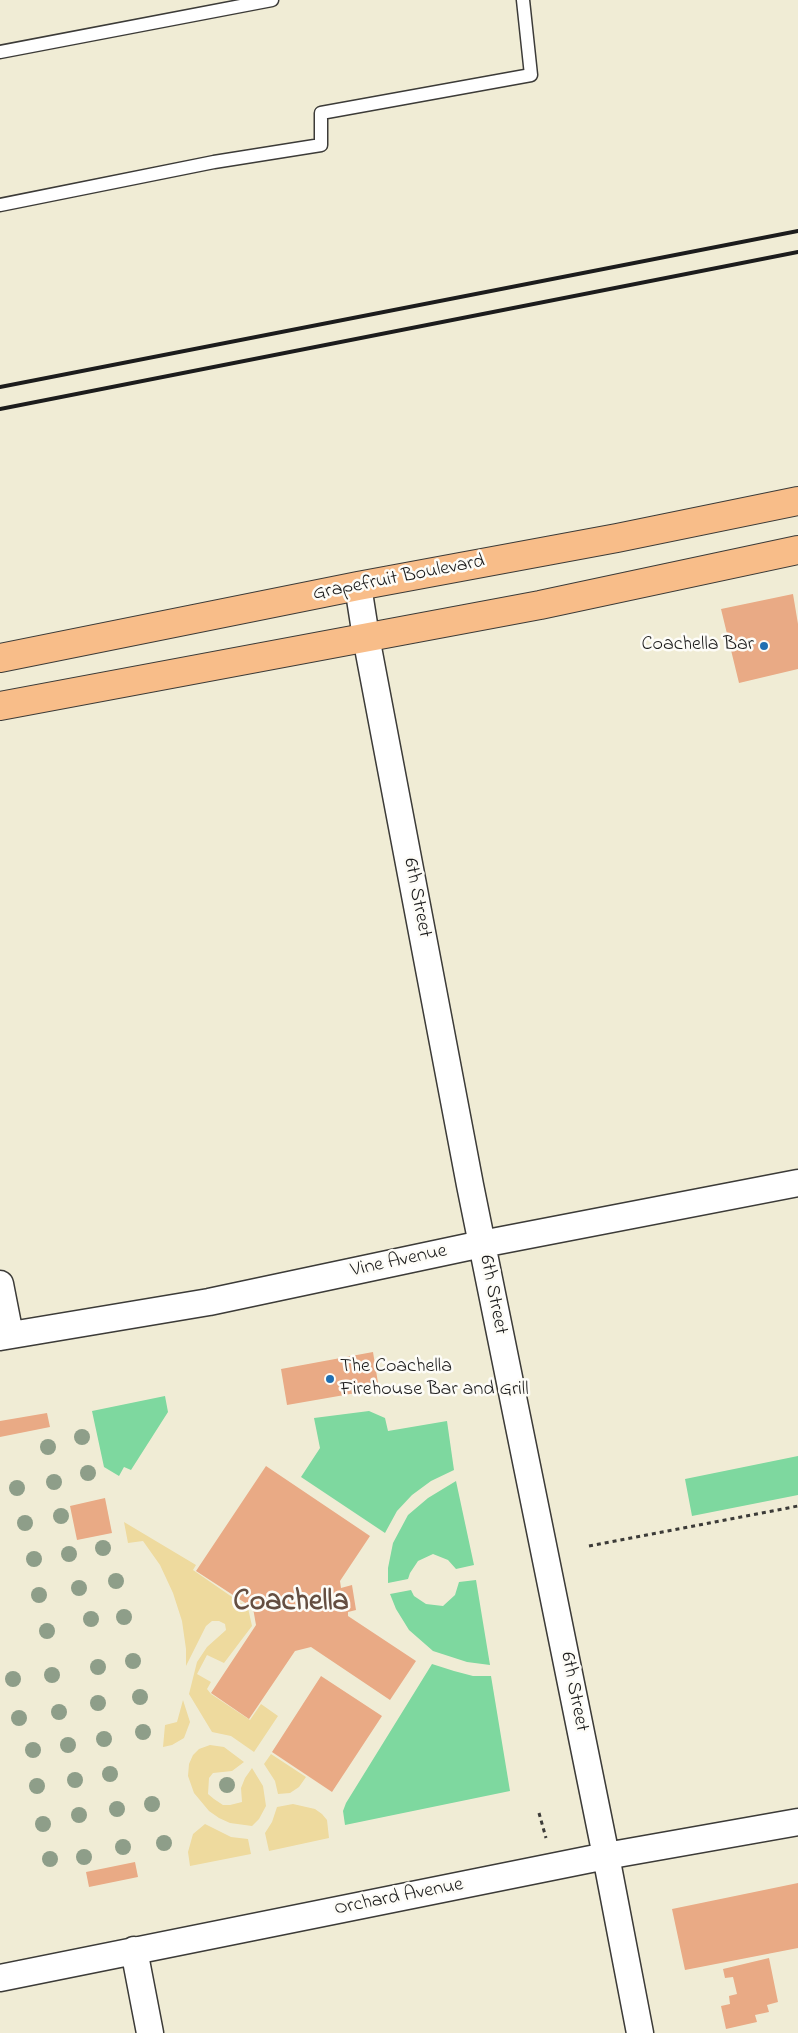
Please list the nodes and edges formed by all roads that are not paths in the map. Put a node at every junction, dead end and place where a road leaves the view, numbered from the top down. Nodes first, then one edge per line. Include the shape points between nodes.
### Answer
1 (272, 0) edge
2 (523, 0) edge
3 (0, 52) edge
4 (0, 205) edge
5 (798, 501) edge
6 (798, 550) edge
7 (358, 586) junction
8 (366, 637) junction
9 (0, 658) edge
10 (0, 706) edge
11 (798, 1183) edge
12 (482, 1244) junction
13 (0, 1284) edge
14 (5, 1336) edge
15 (798, 1822) edge
16 (606, 1856) junction
17 (134, 1950) junction
18 (0, 1978) edge
19 (150, 2033) edge
20 (640, 2033) edge

1 - 3 lane
2 - 4 lane via 531,75 320,113 321,145 214,162
5 - 7 main road, Grapefruit Boulevard
6 - 8 main road via 540,605
7 - 8 street, 6th Street
7 - 9 main road, Grapefruit Boulevard
8 - 10 main road
8 - 12 street, 6th Street
11 - 12 street, Vine Avenue
12 - 14 street, Vine Avenue via 209,1302
12 - 16 street, 6th Street
13 - 14 street
15 - 16 street, Orchard Avenue
16 - 17 street, Orchard Avenue
16 - 20 street, 6th Street
17 - 18 street, Orchard Avenue
17 - 19 street

